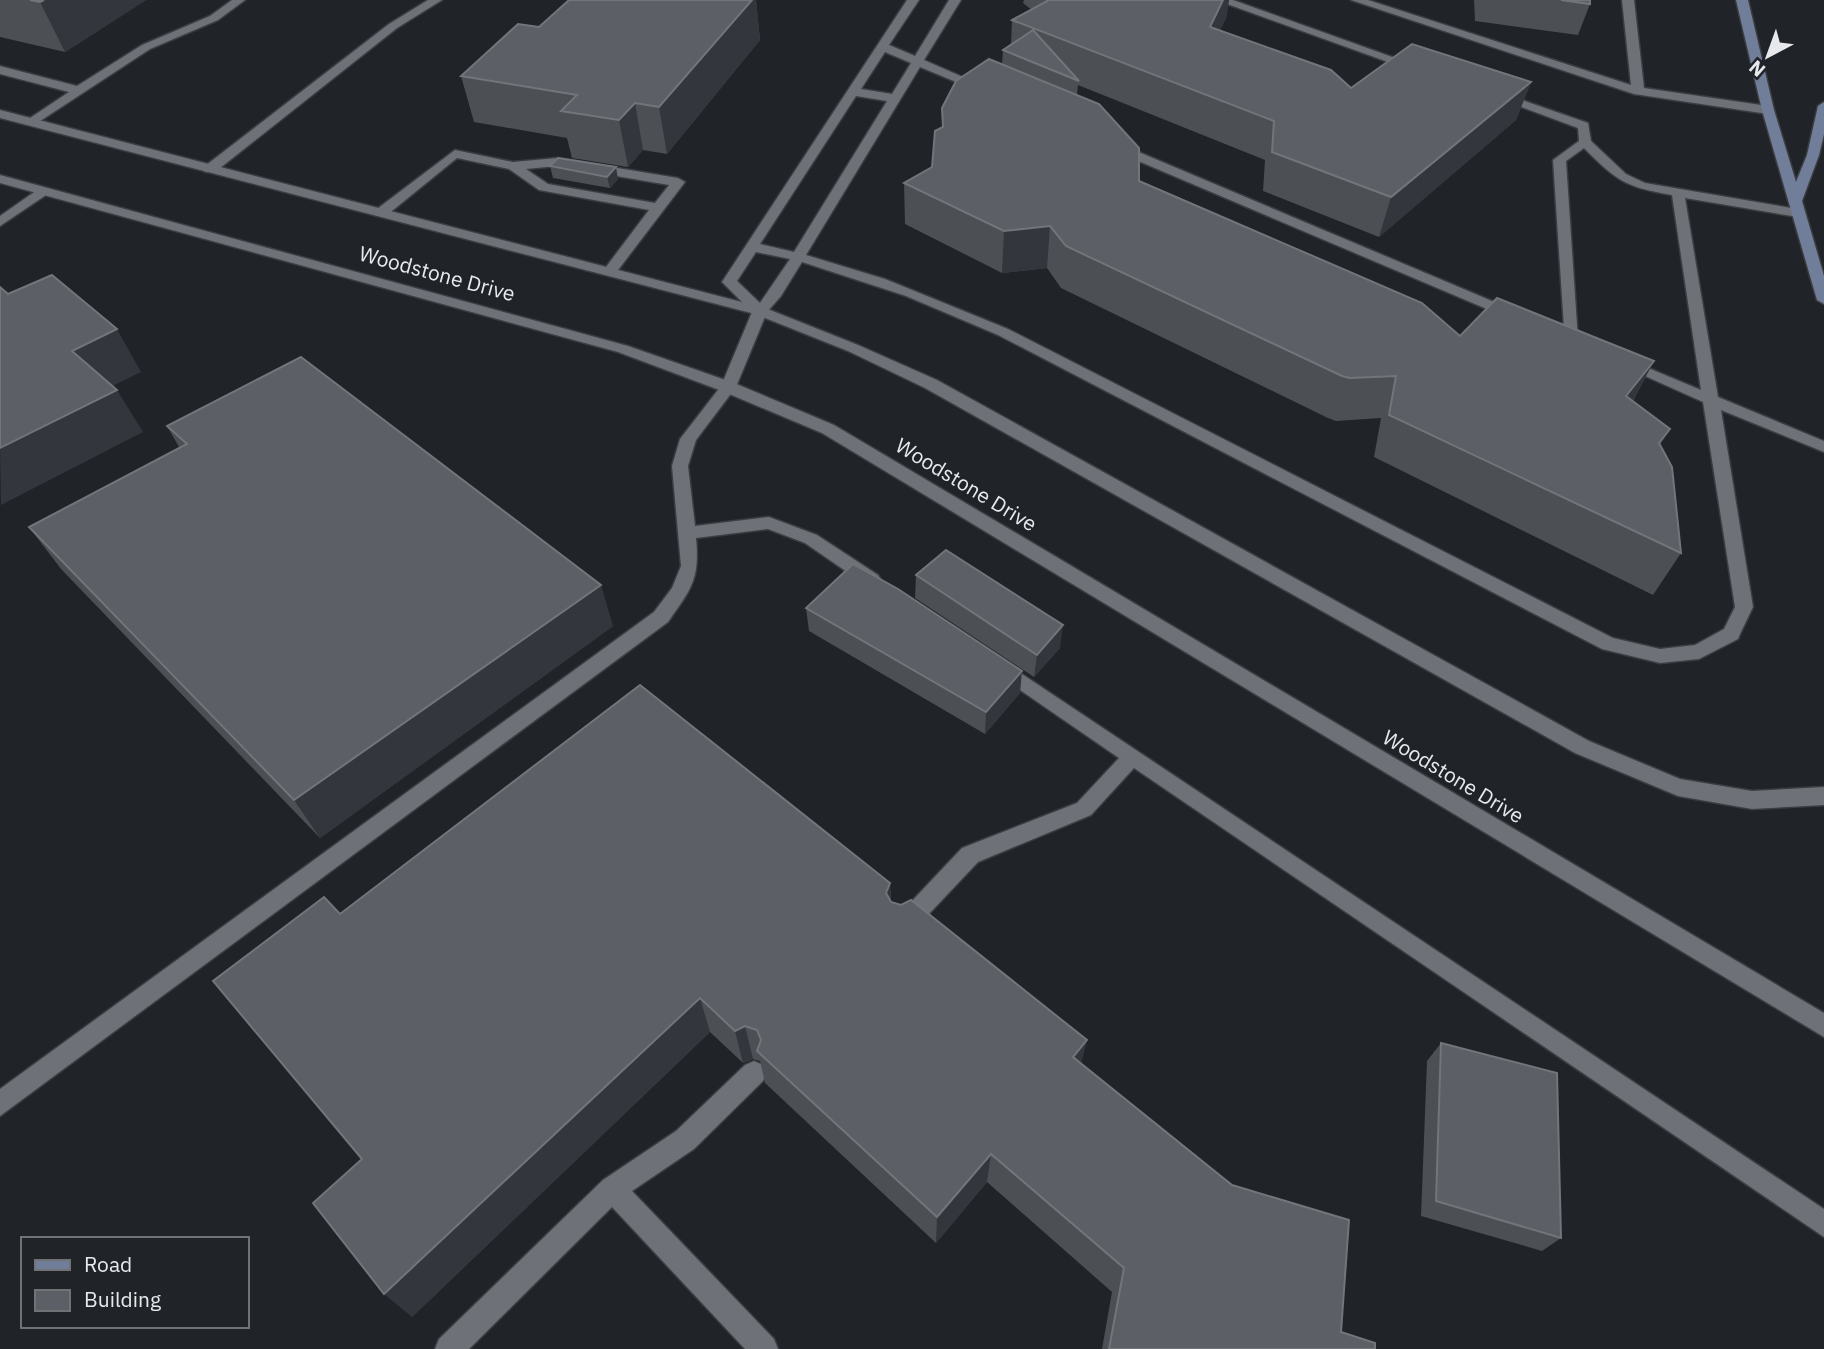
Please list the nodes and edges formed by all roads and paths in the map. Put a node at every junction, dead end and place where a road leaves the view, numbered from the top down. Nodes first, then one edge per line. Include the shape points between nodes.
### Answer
1 (239, 0) edge
2 (436, 0) edge
3 (913, 0) edge
4 (955, 0) edge
5 (1222, 0) edge
6 (1357, 0) edge
7 (1628, 0) edge
8 (1742, 0) edge
9 (883, 47) junction
10 (917, 61) junction
11 (0, 70) edge
12 (1426, 71) edge
13 (1479, 90) edge
14 (81, 91) junction
15 (1638, 91) junction
16 (853, 92) junction
17 (994, 94) edge
18 (894, 99) junction
19 (1824, 106) edge
20 (1768, 110) junction
21 (0, 114) edge
22 (30, 122) junction
23 (1096, 137) edge
24 (1585, 142) junction
25 (513, 166) junction
26 (211, 169) junction
27 (0, 179) edge
28 (45, 191) junction
29 (1678, 193) junction
30 (1797, 207) junction
31 (660, 208) junction
32 (382, 212) junction
33 (0, 222) edge
34 (752, 247) junction
35 (797, 255) junction
36 (610, 271) junction
37 (1824, 300) edge
38 (760, 311) junction
39 (1531, 323) edge
40 (1570, 340) edge
41 (1608, 356) edge
42 (728, 387) junction
43 (1711, 400) junction
44 (1824, 447) edge
45 (686, 533) junction
46 (892, 593) edge
47 (984, 655) edge
48 (1133, 756) junction
49 (1824, 796) edge
50 (901, 928) edge
51 (1824, 1026) edge
52 (754, 1073) edge
53 (0, 1104) edge
54 (612, 1189) junction
55 (1824, 1224) edge
56 (449, 1349) edge
57 (764, 1349) edge

1 - 14 street via 214,18 146,47
2 - 26 street via 393,26
3 - 9 street
4 - 10 street
5 - 12 street
6 - 15 street
7 - 15 street
8 - 20 main road
9 - 10 street
9 - 16 street
10 - 17 street
10 - 18 street
11 - 14 street
13 - 24 street via 1584,126
14 - 22 street
15 - 20 street
16 - 18 street
16 - 34 street
18 - 35 street
19 - 30 main road
20 - 30 main road
21 - 22 street
22 - 26 street
23 - 39 street
24 - 29 street via 1621,177
24 - 40 street via 1559,160
25 - 31 street via 544,187
25 - 31 street via 557,162 678,182
25 - 32 street via 455,154
26 - 32 street
27 - 28 street, Woodstone Drive
28 - 33 street
28 - 42 street, Woodstone Drive via 623,349
29 - 30 street
29 - 43 street
30 - 37 main road
31 - 36 street
32 - 36 street
34 - 35 street
34 - 38 street via 729,282
35 - 38 street
35 - 43 street via 947,307 1003,332 1568,625 1609,644 1660,656 1699,652 1731,634 1744,607
36 - 38 street
38 - 42 street
38 - 49 street via 931,384 1582,747 1678,787 1752,800
41 - 43 street
42 - 45 street via 688,439 680,466
42 - 51 street, Woodstone Drive via 828,429
43 - 44 street
45 - 46 street via 769,523 811,539
45 - 53 street via 690,566 680,590 660,617
47 - 48 street
48 - 50 street via 1084,808 970,855
48 - 55 street
52 - 54 street via 685,1140
54 - 56 street
54 - 57 street

